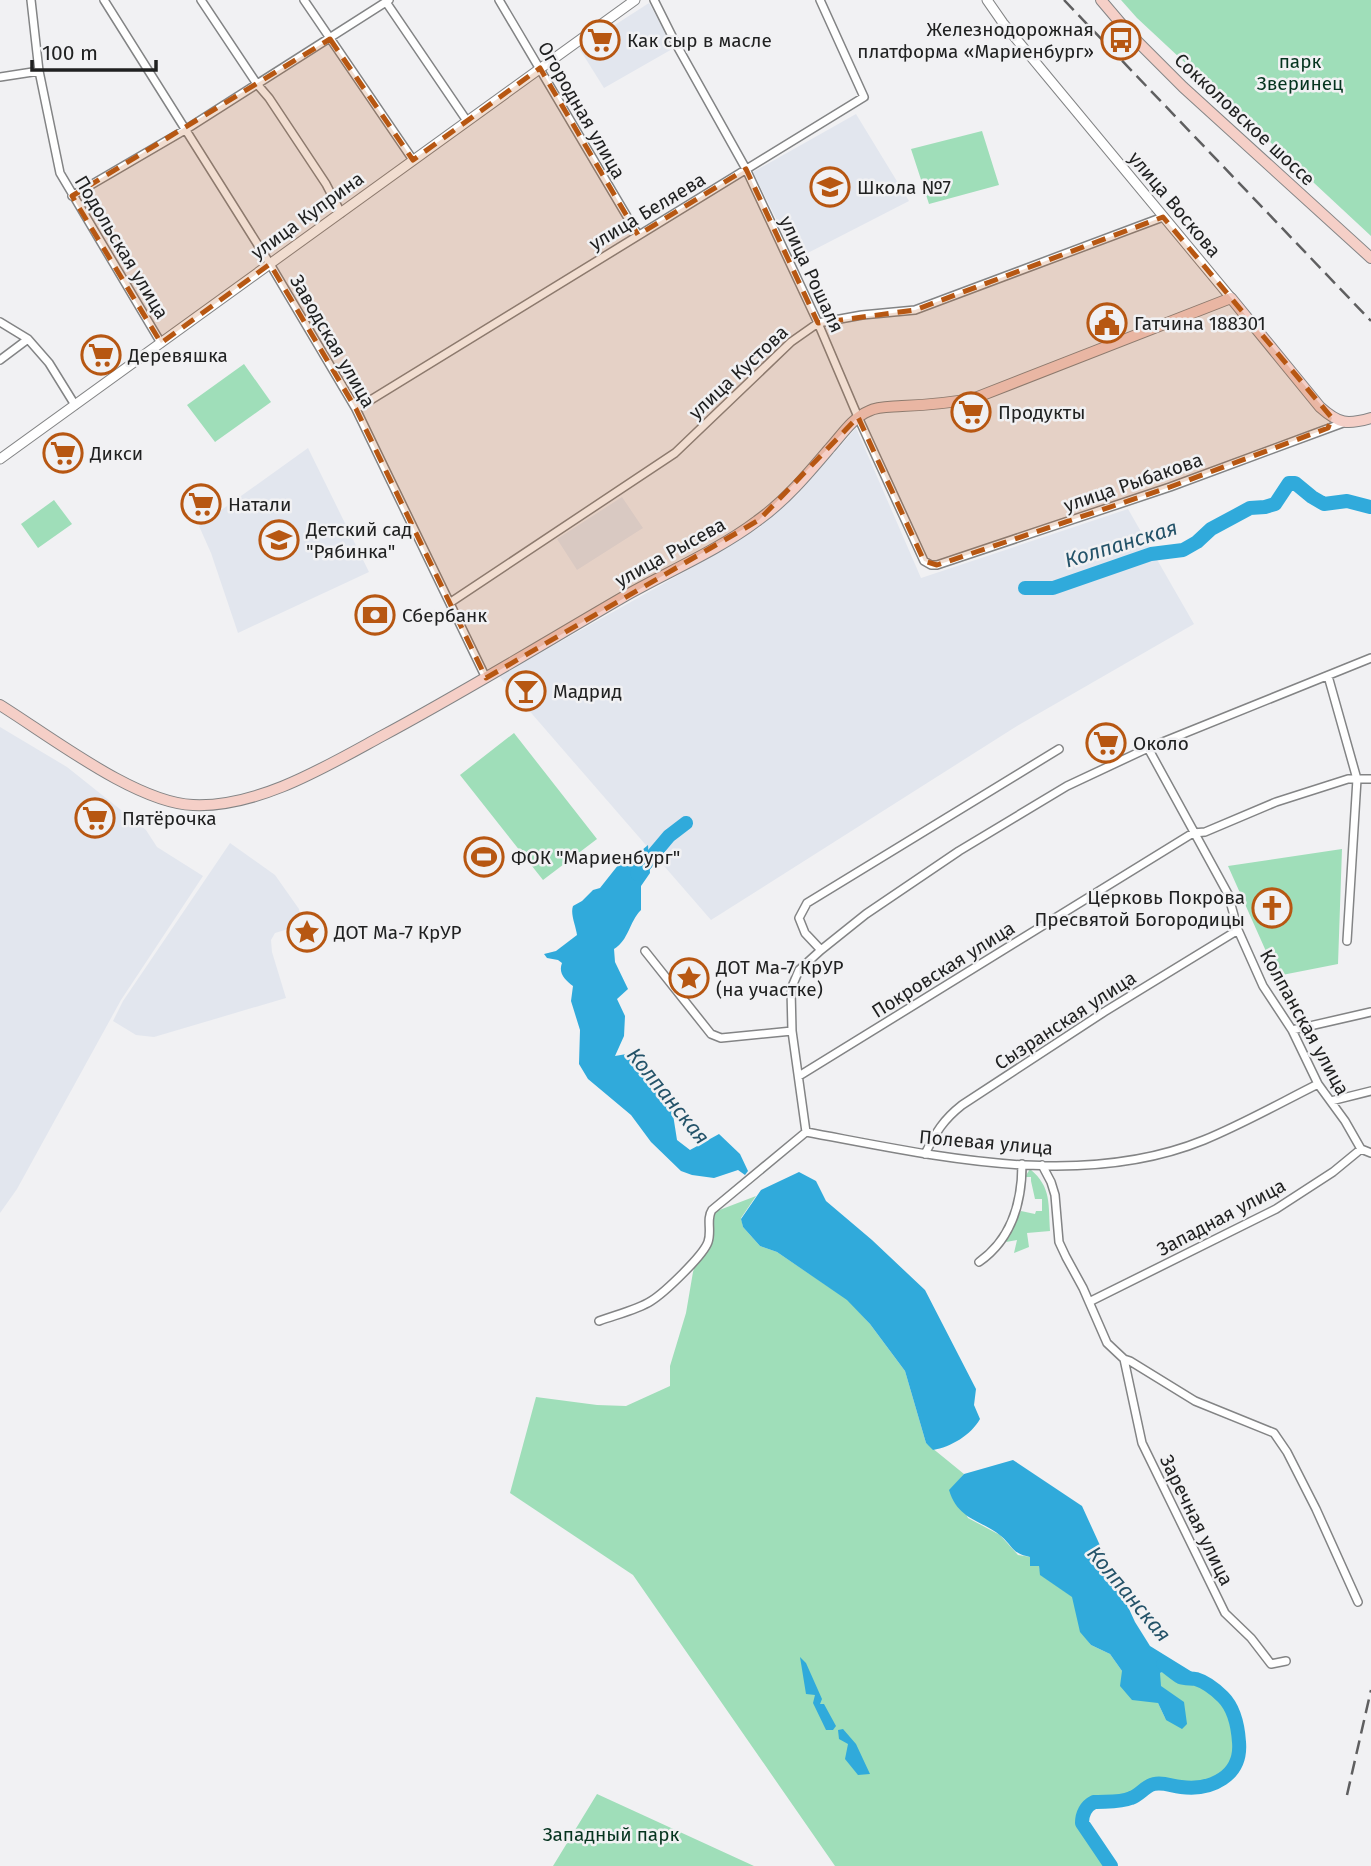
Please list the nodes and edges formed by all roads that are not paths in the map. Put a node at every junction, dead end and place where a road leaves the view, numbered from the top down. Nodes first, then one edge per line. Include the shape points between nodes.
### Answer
1 (30, 0) edge
2 (104, 0) edge
3 (201, 0) edge
4 (304, 0) edge
5 (499, 0) edge
6 (635, 0) edge
7 (654, 0) edge
8 (820, 0) edge
9 (987, 0) edge
10 (1101, 0) edge
11 (387, 1) edge
12 (330, 39) junction
13 (540, 68) junction
14 (39, 71) junction
15 (0, 77) edge
16 (257, 84) junction
17 (467, 121) junction
18 (186, 130) junction
19 (413, 160) junction
20 (746, 169) junction
21 (72, 196) junction
22 (341, 213) junction
23 (1163, 217) junction
24 (638, 235) junction
25 (1370, 257) edge
26 (270, 264) junction
27 (1231, 298) junction
28 (0, 322) edge
29 (818, 323) junction
30 (28, 340) junction
31 (160, 343) junction
32 (0, 359) edge
33 (75, 405) junction
34 (356, 410) junction
35 (858, 417) junction
36 (1371, 418) edge
37 (1330, 423) junction
38 (0, 459) edge
39 (931, 565) joint
40 (451, 602) junction
41 (1371, 658) edge
42 (1328, 676) junction
43 (486, 678) junction
44 (0, 705) edge
45 (1147, 748) junction
46 (1059, 749) dead end
47 (1357, 779) junction
48 (1371, 779) edge
49 (1193, 833) junction
50 (1238, 930) junction
51 (1347, 941) dead end
52 (821, 950) junction
53 (645, 951) dead end
54 (1371, 1012) edge
55 (1292, 1030) junction
56 (792, 1031) junction
57 (799, 1076) junction
58 (1318, 1084) junction
59 (1371, 1091) edge
60 (1331, 1101) junction
61 (806, 1132) junction
62 (1361, 1149) junction
63 (1371, 1153) edge
64 (925, 1154) junction
65 (1022, 1164) junction
66 (1042, 1166) junction
67 (979, 1262) dead end
68 (1089, 1302) junction
69 (599, 1321) dead end
70 (1124, 1359) junction
71 (1358, 1602) dead end
72 (1286, 1661) dead end

1 - 14 street, Подольская улица
2 - 18 street, Заводская улица
3 - 16 street
4 - 12 street
5 - 13 street, Огородная улица
6 - 13 street, улица Куприна
7 - 20 street, улица Рошаля
8 - 20 street, улица Беляева via 864,97
9 - 23 street, улица Воскова
10 - 25 main road, Сокколовское шоссе via 1183,87
11 - 12 street
11 - 17 street
12 - 16 street
12 - 19 street
13 - 17 street, улица Куприна
13 - 24 street, Огородная улица
14 - 15 street
14 - 21 street, Подольская улица via 60,173
16 - 18 street
16 - 22 street
17 - 19 street, улица Куприна
18 - 21 street
18 - 26 street, Заводская улица
19 - 22 street, улица Куприна
20 - 24 street, улица Беляева
20 - 29 street, улица Рошаля
21 - 31 street, Подольская улица
22 - 26 street, улица Куприна
23 - 27 street, улица Воскова
23 - 29 street, улица Кустова via 915,310
24 - 34 street, улица Беляева
26 - 31 street, улица Куприна
26 - 34 street, Заводская улица
27 - 35 main road via 975,398 872,409
27 - 37 main road, улица Воскова
28 - 30 street
29 - 35 street, улица Рошаля
29 - 40 street, улица Кустова via 791,342 676,453
30 - 32 street
30 - 33 street via 49,363
31 - 33 street, улица Куприна
33 - 38 street, улица Куприна
34 - 40 street, Заводская улица
35 - 39 street, улица Рошаля via 924,561
35 - 43 main road, улица Рысева via 794,489 759,520
36 - 37 main road, улица Воскова
37 - 39 street, улица Рыбакова via 1170,487
40 - 43 street, Заводская улица
41 - 42 street
42 - 45 street
42 - 47 street
43 - 44 main road, улица Рысева via 274,790 213,804 178,803 142,790
45 - 49 street, Колпанская улица
45 - 52 street via 1067,786 959,850
46 - 52 street via 807,903 799,918 805,933
47 - 48 street, Покровская улица
47 - 49 street, Покровская улица via 1288,798
47 - 51 street
49 - 50 street, Колпанская улица via 1228,894
49 - 57 street, Покровская улица
50 - 55 street, Колпанская улица via 1263,986
50 - 64 street, Сызранская улица via 962,1105 937,1130
52 - 56 street via 799,970 791,989
53 - 56 street via 711,1034 721,1038
54 - 55 street
55 - 58 street, Колпанская улица
56 - 57 street
57 - 61 street
58 - 60 street, Колпанская улица
58 - 66 street, Полевая улица via 1203,1140 1170,1150 1114,1163
59 - 60 street
60 - 62 street, Колпанская улица
61 - 64 street, Полевая улица
61 - 69 street via 712,1210 709,1241 685,1271 651,1301
62 - 63 street
62 - 68 street, Западная улица via 1276,1209
64 - 65 street, Полевая улица
65 - 66 street, Полевая улица
65 - 67 street via 1018,1207 1008,1231
66 - 68 street via 1055,1195 1059,1241
68 - 70 street via 1107,1343
70 - 71 street via 1195,1401 1275,1433
70 - 72 street, Заречная улица via 1142,1443 1225,1613 1271,1664

